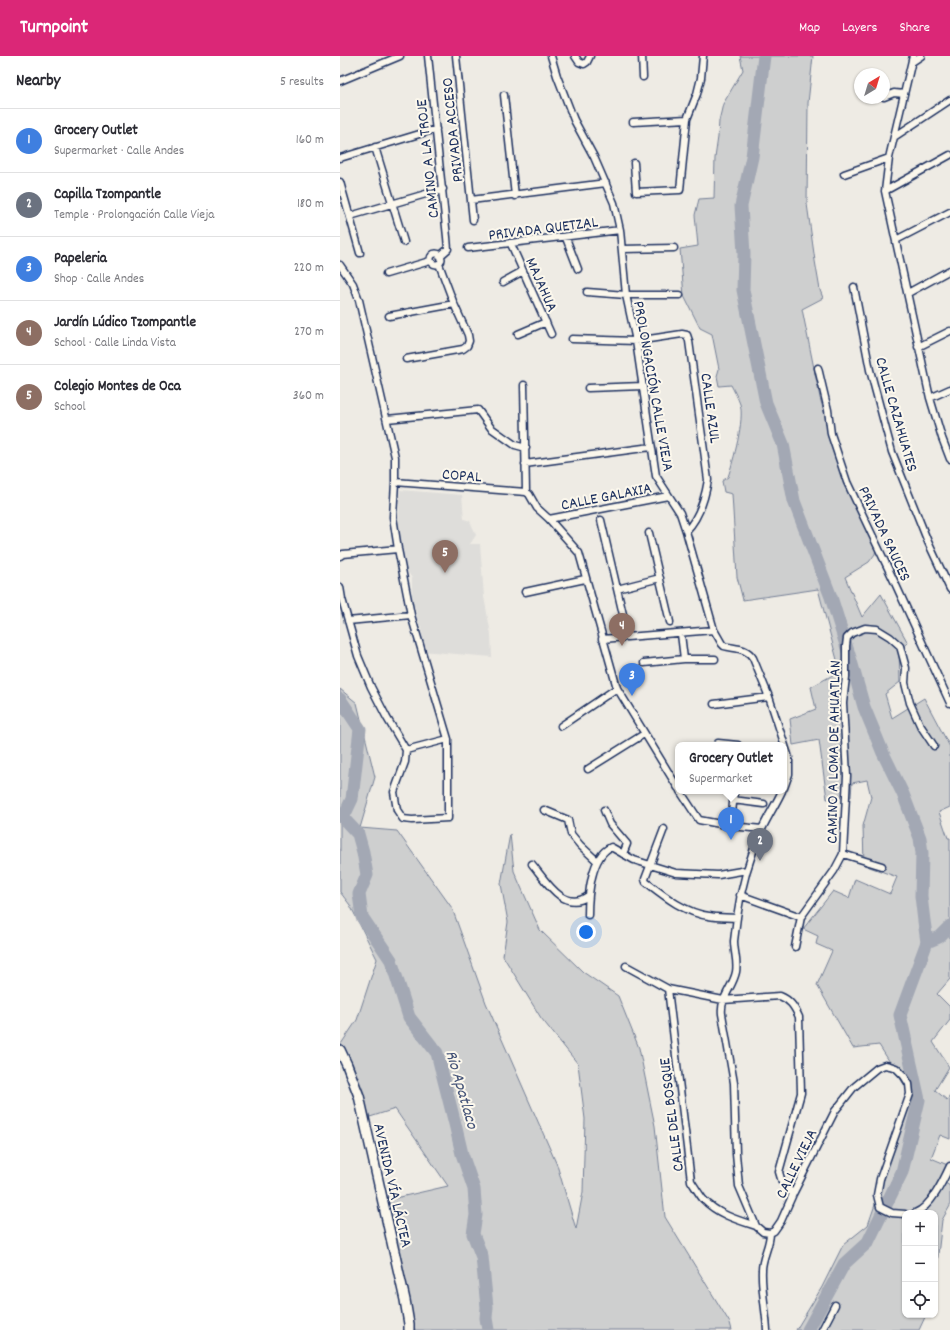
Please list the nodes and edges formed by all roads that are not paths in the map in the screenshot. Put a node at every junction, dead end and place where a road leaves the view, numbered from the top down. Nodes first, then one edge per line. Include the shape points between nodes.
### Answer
1 (400, 56) edge
2 (428, 56) edge
3 (456, 56) edge
4 (551, 56) edge
5 (575, 56) edge
6 (590, 56) edge
7 (642, 56) edge
8 (703, 56) edge
9 (921, 56) edge
10 (912, 59) edge
11 (643, 77) dead end
12 (340, 81) edge
13 (904, 94) junction
14 (504, 95) dead end
15 (890, 95) edge
16 (950, 100) edge
17 (687, 120) junction
18 (633, 122) dead end
19 (436, 129) junction
20 (894, 137) junction
21 (374, 147) junction
22 (950, 155) edge
23 (340, 158) edge
24 (889, 158) junction
25 (634, 163) dead end
26 (844, 174) dead end
27 (340, 182) edge
28 (606, 183) junction
29 (442, 189) junction
30 (885, 191) junction
31 (515, 196) junction
32 (471, 200) junction
33 (392, 203) junction
34 (950, 212) edge
35 (350, 216) junction
36 (473, 220) dead end
37 (620, 230) junction
38 (566, 238) junction
39 (896, 240) junction
40 (404, 242) dead end
41 (511, 244) junction
42 (468, 248) dead end
43 (674, 248) dead end
44 (622, 249) junction
45 (360, 253) dead end
46 (440, 256) junction
47 (430, 261) junction
48 (439, 264) junction
49 (340, 265) edge
50 (578, 269) dead end
51 (950, 270) edge
52 (523, 272) junction
53 (386, 274) dead end
54 (503, 282) dead end
55 (854, 287) dead end
56 (587, 292) dead end
57 (908, 293) junction
58 (626, 295) junction
59 (680, 295) dead end
60 (454, 304) junction
61 (389, 316) dead end
62 (546, 322) junction
63 (950, 331) edge
64 (518, 334) dead end
65 (551, 334) dead end
66 (572, 339) dead end
67 (636, 341) junction
68 (918, 347) junction
69 (406, 359) dead end
70 (818, 368) dead end
71 (524, 385) dead end
72 (643, 386) junction
73 (588, 388) dead end
74 (950, 389) edge
75 (930, 398) junction
76 (387, 419) junction
77 (652, 447) junction
78 (526, 448) junction
79 (948, 448) edge
80 (950, 459) edge
81 (525, 464) junction
82 (395, 482) junction
83 (526, 492) junction
84 (668, 496) junction
85 (549, 519) junction
86 (601, 520) dead end
87 (686, 532) junction
88 (649, 533) dead end
89 (398, 549) junction
90 (340, 556) edge
91 (660, 578) junction
92 (585, 579) junction
93 (340, 587) edge
94 (617, 589) junction
95 (950, 589) edge
96 (525, 592) dead end
97 (411, 615) junction
98 (348, 621) junction
99 (670, 622) dead end
100 (714, 630) junction
101 (681, 634) junction
102 (628, 636) junction
103 (602, 639) junction
104 (684, 659) junction
105 (715, 659) dead end
106 (644, 663) dead end
107 (617, 688) junction
108 (769, 697) junction
109 (950, 703) edge
110 (714, 704) dead end
111 (561, 726) dead end
112 (644, 734) junction
113 (448, 739) junction
114 (784, 742) edge
115 (934, 746) dead end
116 (406, 750) junction
117 (787, 752) edge
118 (588, 769) dead end
119 (787, 780) edge
120 (675, 783) edge
121 (682, 794) edge
122 (734, 794) edge
123 (780, 794) edge
124 (734, 800) junction
125 (764, 804) dead end
126 (544, 810) dead end
127 (604, 810) dead end
128 (731, 826) junction
129 (664, 829) dead end
130 (762, 829) junction
131 (623, 854) junction
132 (843, 854) junction
133 (597, 861) junction
134 (532, 864) dead end
135 (651, 866) junction
136 (882, 866) dead end
137 (747, 870) junction
138 (740, 895) junction
139 (588, 896) junction
140 (588, 915) dead end
141 (801, 917) junction
142 (737, 918) junction
143 (795, 947) dead end
144 (626, 966) dead end
145 (668, 989) junction
146 (723, 1000) junction
147 (340, 1050) edge
148 (950, 1166) edge
149 (793, 1194) junction
150 (921, 1210) edge
151 (902, 1214) edge
152 (756, 1226) junction
153 (770, 1233) junction
154 (835, 1304) dead end
155 (409, 1330) edge
156 (767, 1330) edge
157 (822, 1330) edge

1 - 12 street
2 - 19 street, CAMINO A LA TROJE
3 - 32 street, PRIVADA ACCESO
4 - 28 street, PROLONGACIÓN CALLE VIEJA via 574,120
5 - 6 street via 578,62 584,64
7 - 11 street
8 - 17 street via 701,78
9 - 10 street
10 - 13 street
13 - 15 street
13 - 20 street
14 - 31 street
16 - 20 street
17 - 18 street
17 - 25 street via 680,190 636,192
19 - 21 street
19 - 29 street, CAMINO A LA TROJE
20 - 24 street
21 - 23 street
21 - 33 street
22 - 30 street
24 - 26 street
24 - 30 street
27 - 35 street
28 - 31 street, PRIVADA ACCESO
28 - 37 street, PROLONGACIÓN CALLE VIEJA
29 - 33 street
29 - 46 street, CAMINO A LA TROJE via 448,250
30 - 39 street
31 - 32 street, PRIVADA ACCESO
32 - 36 street, PRIVADA ACCESO
33 - 35 street
33 - 40 street
34 - 39 street
35 - 45 street
37 - 38 street, PRIVADA QUETZAL
37 - 44 street, PROLONGACIÓN CALLE VIEJA
38 - 41 street, PRIVADA QUETZAL
38 - 50 street
39 - 57 street
41 - 42 street, PRIVADA QUETZAL
41 - 52 street, MAJAHUA
43 - 44 street
44 - 58 street, PROLONGACIÓN CALLE VIEJA
46 - 47 street via 432,255
46 - 48 street
47 - 48 street via 432,264
47 - 53 street
48 - 60 street
49 - 76 street via 359,300
51 - 57 street
52 - 54 street
52 - 62 street, MAJAHUA
55 - 95 street, CALLE CAZAHUATES via 870,370 892,452
56 - 58 street
57 - 68 street
58 - 59 street
58 - 67 street, PROLONGACIÓN CALLE VIEJA
60 - 61 street
60 - 69 street via 468,335 467,346
62 - 64 street
62 - 65 street, MAJAHUA
63 - 68 street
66 - 67 street
67 - 72 street, PROLONGACIÓN CALLE VIEJA
67 - 87 street, CALLE AZUL via 682,334 687,335 689,341 708,480 697,517
68 - 75 street
70 - 109 street, PRIVADA SAUCES via 831,434 847,482
71 - 78 street
72 - 73 street
72 - 77 street, PROLONGACIÓN CALLE VIEJA
74 - 75 street
75 - 79 street
76 - 78 street via 478,410 491,428 515,446
76 - 82 street via 395,457
77 - 81 street
77 - 84 street, PROLONGACIÓN CALLE VIEJA via 656,476
78 - 81 street
79 - 80 street
81 - 83 street
82 - 83 street, COPAL
82 - 89 street via 393,516
83 - 85 street via 536,508
84 - 85 street, CALLE GALAXIA
84 - 87 street, PROLONGACIÓN CALLE VIEJA via 680,513
85 - 92 street via 577,550
86 - 94 street
87 - 100 street, PROLONGACIÓN CALLE VIEJA
88 - 91 street
89 - 90 street
89 - 97 street
91 - 94 street
91 - 99 street
92 - 96 street
92 - 103 street
93 - 98 street
94 - 102 street
97 - 98 street
97 - 113 street
98 - 116 street via 358,656 371,687
100 - 101 street
100 - 108 street, PROLONGACIÓN CALLE VIEJA via 724,646 745,650 751,654
101 - 102 street
101 - 104 street
102 - 103 street
103 - 107 street
104 - 105 street
104 - 106 street
107 - 111 street
107 - 112 street
108 - 110 street
108 - 114 street, PROLONGACIÓN CALLE VIEJA
112 - 118 street
112 - 120 street
113 - 116 street
113 - 116 street via 448,818 403,819 397,810 394,792 405,762
115 - 132 street, CAMINO A LOMA DE AHUATLÁN via 910,703 905,683 905,658 900,646 877,629 865,628 852,633 847,638 846,646 843,716 847,776
117 - 119 street, PROLONGACIÓN CALLE VIEJA
121 - 128 street via 699,820
122 - 124 street
123 - 130 street
124 - 125 street
124 - 128 street
126 - 133 street via 568,820 571,834
127 - 131 street via 610,824 627,844
128 - 130 street
129 - 135 street
130 - 137 street
131 - 133 street via 611,847 606,849
131 - 135 street
132 - 136 street
132 - 141 street, CAMINO A LOMA DE AHUATLÁN
133 - 139 street
134 - 139 street via 559,896 571,901 582,900
135 - 137 street via 676,873 711,875
135 - 142 street via 646,881 668,899 709,917
137 - 138 street
138 - 141 street
138 - 142 street
139 - 140 street
141 - 143 street
142 - 146 street via 734,942 736,973
144 - 145 street
145 - 146 street
145 - 152 street, CALLE DEL BOSQUE via 691,1181 715,1210
146 - 149 street via 780,996 788,999 795,1008 798,1017 801,1093 779,1172 782,1182
146 - 152 street via 722,1014 734,1083 736,1154 740,1186
147 - 155 street, AVENIDA VÍA LÁCTEA via 359,1096 405,1300
148 - 150 street via 942,1183
149 - 151 street, CALLE VIEJA via 838,1107 854,1087 874,1070 890,1066 904,1076 909,1084 910,1094 876,1195 880,1206 892,1213
149 - 153 street, CALLE VIEJA via 781,1221
152 - 153 street via 763,1232
153 - 156 street via 762,1270
154 - 157 street

